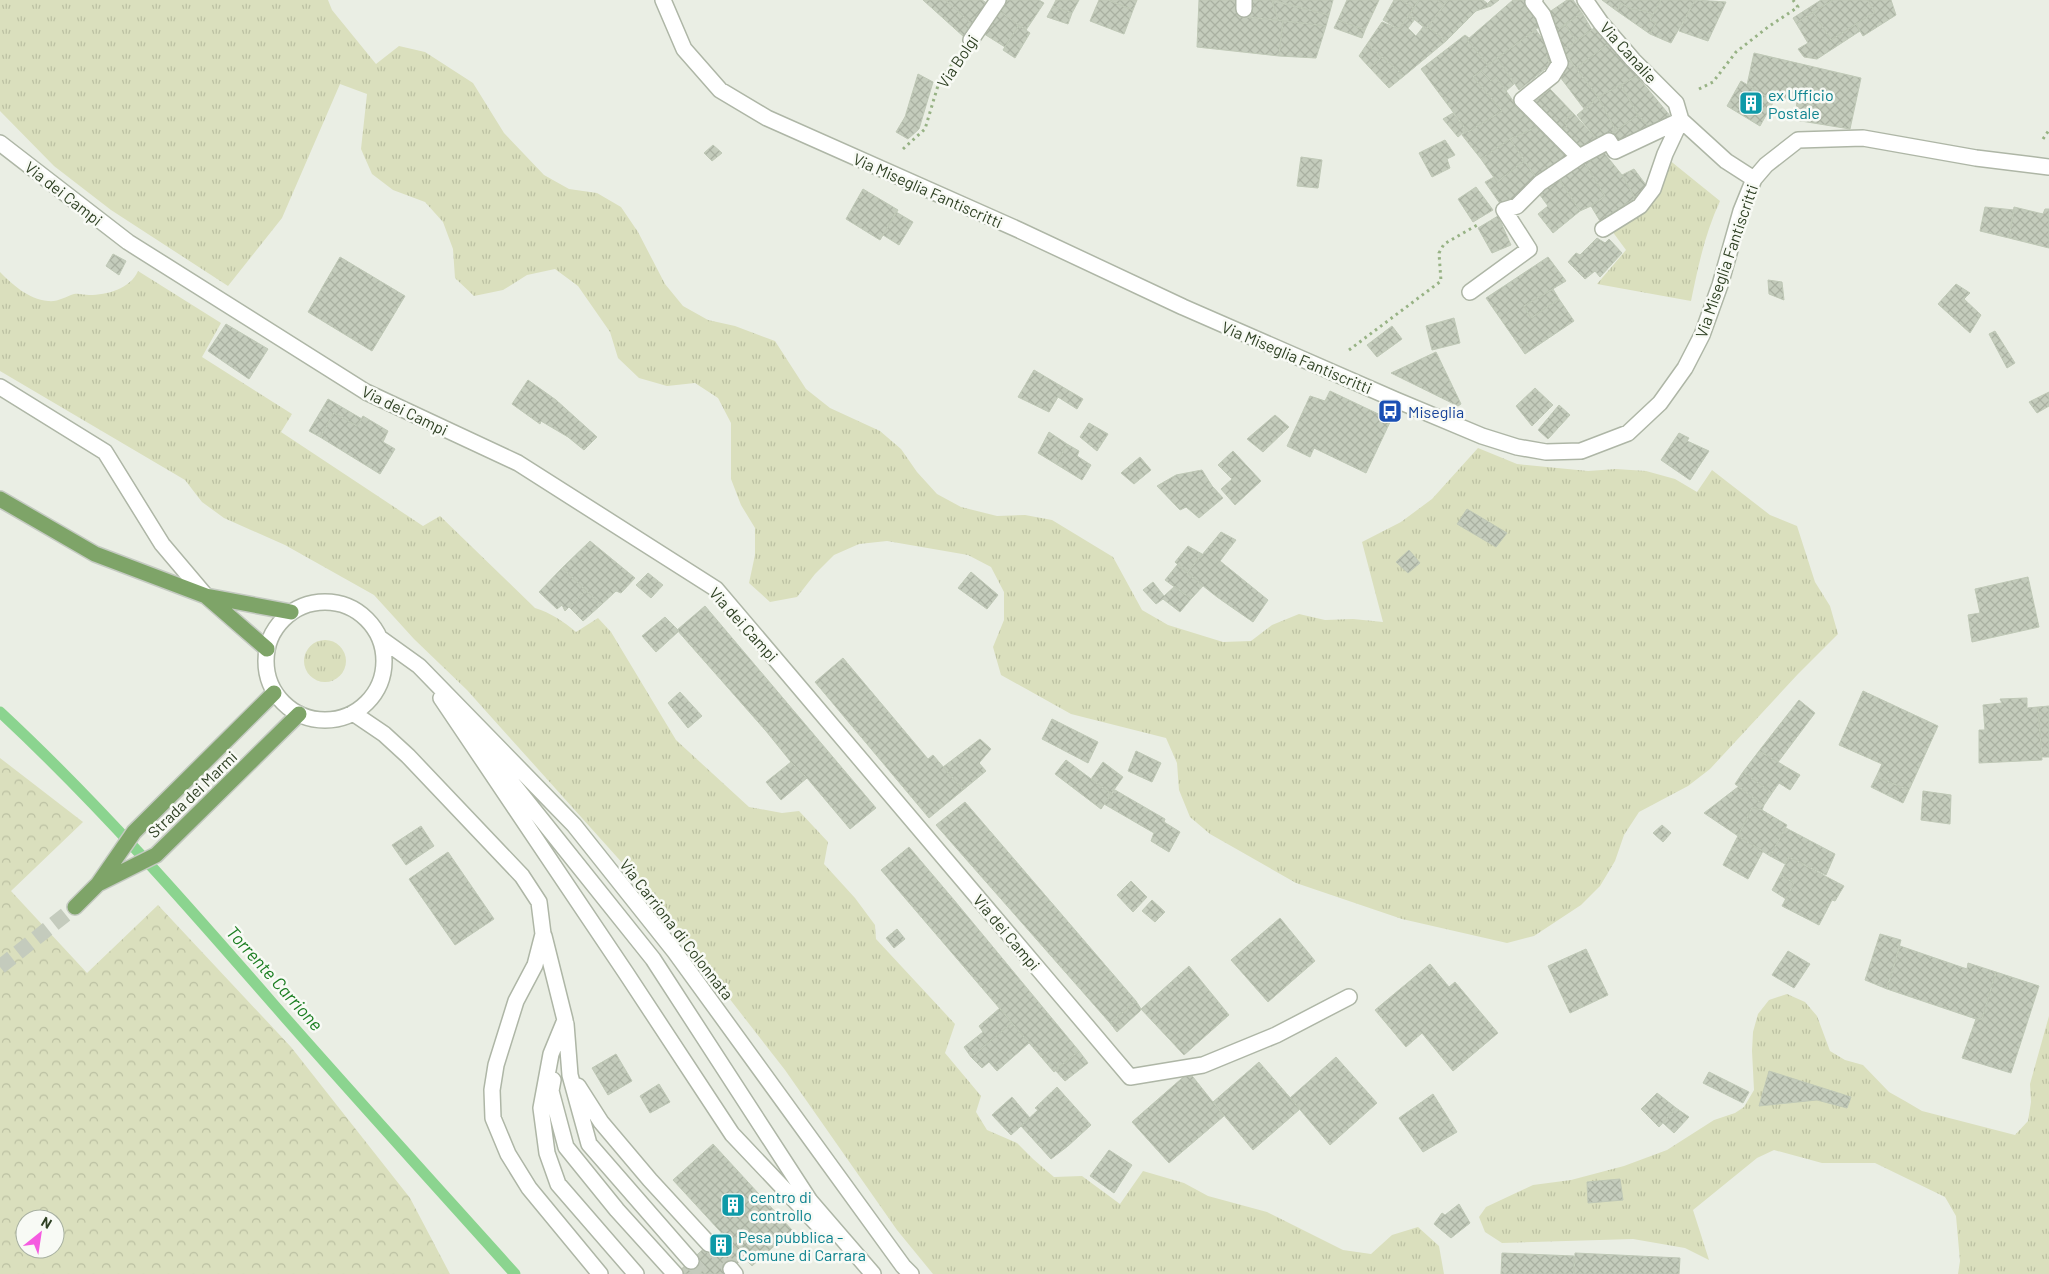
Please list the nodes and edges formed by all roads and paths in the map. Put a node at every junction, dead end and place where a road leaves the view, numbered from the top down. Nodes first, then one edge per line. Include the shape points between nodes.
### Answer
1 (663, 0) edge
2 (998, 0) edge
3 (1535, 0) edge
4 (1585, 0) edge
5 (1794, 0) edge
6 (971, 40) joint
7 (1681, 99) junction
8 (1681, 120) junction
9 (0, 144) edge
10 (1579, 157) junction
11 (2049, 167) edge
12 (888, 172) junction
13 (1754, 179) junction
14 (1504, 210) junction
15 (1603, 229) dead end
16 (1470, 292) dead end
17 (1324, 369) junction
18 (0, 387) edge
19 (0, 500) edge
20 (206, 596) junction
21 (291, 612) junction
22 (380, 638) junction
23 (267, 648) junction
24 (419, 666) junction
25 (274, 692) junction
26 (353, 713) junction
27 (299, 714) junction
28 (98, 884) junction
29 (75, 906) tunnel mouth
30 (543, 934) junction
31 (1349, 997) dead end
32 (565, 1020) junction
33 (570, 1075) junction
34 (709, 1244) tunnel mouth
35 (690, 1261) tunnel mouth
36 (600, 1274) edge
37 (636, 1274) edge
38 (675, 1274) edge
39 (867, 1274) edge
40 (873, 1274) edge
41 (911, 1274) edge

1 - 12 street, Via Miseglia Fantiscritti via 684,49 720,90 767,118
2 - 6 street, Via Bolgi
3 - 10 street via 1533,2 1543,15 1560,63 1552,76 1522,100
4 - 7 street, Via Canalie via 1620,45
5 - 7 path via 1798,7 1736,52 1713,82
6 - 12 path, Via Bolgi via 939,82 925,129 894,157
7 - 8 street, Via Canalie
8 - 10 street via 1615,151 1609,141
8 - 13 street via 1726,161
8 - 15 street via 1653,189 1640,206
9 - 31 street, Via dei Campi via 128,242 366,392 518,463 716,589 1130,1077 1203,1065 1276,1035
10 - 14 street via 1540,183 1517,206
11 - 13 street, Via Miseglia Fantiscritti via 1863,138 1798,140 1766,165
12 - 17 street, Via Miseglia Fantiscritti
13 - 17 street, Via Miseglia Fantiscritti via 1741,210 1720,285 1690,360 1660,403 1628,433 1581,451 1546,452 1517,447 1482,436
14 - 16 street via 1529,250
14 - 17 path via 1444,244 1440,253 1441,282
18 - 20 street via 105,452 162,544
19 - 20 main road via 95,554
20 - 21 main road
20 - 23 main road
21 - 22 street, Via Carriona di Colonnata via 315,603 342,604 370,623
21 - 23 street, Via Carriona di Colonnata via 280,622
22 - 24 street, Via Carriona di Colonnata
22 - 26 street, Via Carriona di Colonnata via 384,655 378,689
23 - 25 street, Via Carriona di Colonnata via 265,664
24 - 39 street via 732,1134
24 - 40 street via 653,959 810,1201
24 - 41 street, Via Carriona di Colonnata via 574,825 675,952
25 - 27 street, Via Carriona di Colonnata
25 - 28 main road, Strada dei Marmi via 134,832
26 - 27 street, Via Carriona di Colonnata via 336,720 317,720
26 - 30 street via 384,734 408,756 522,876 539,902
27 - 28 main road, Strada dei Marmi via 156,855
28 - 29 main road, Strada dei Marmi
30 - 32 street
30 - 36 street via 535,965 516,1001 496,1065 492,1090 493,1118 508,1154 529,1188
32 - 33 street
32 - 37 street via 551,1054 541,1108 546,1153 558,1184
32 - 38 street via 551,1090 566,1147
33 - 34 street via 601,1122
33 - 35 street via 589,1144

